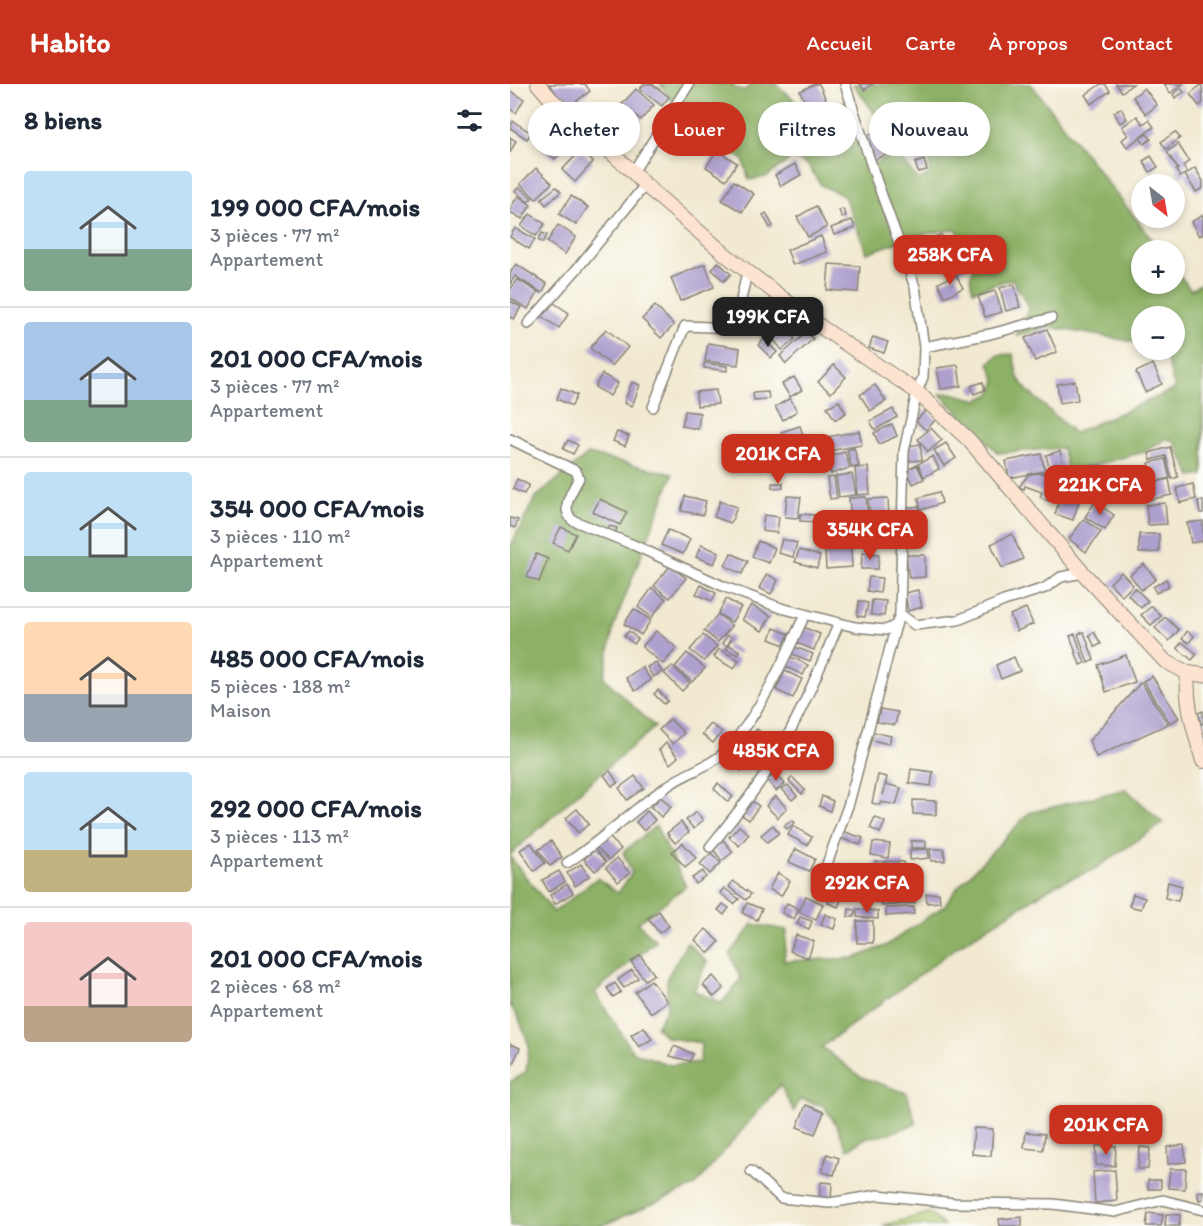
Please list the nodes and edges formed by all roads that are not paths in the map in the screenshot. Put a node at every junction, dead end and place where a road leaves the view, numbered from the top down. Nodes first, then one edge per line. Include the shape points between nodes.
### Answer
1 (538, 84) edge
2 (689, 84) edge
3 (845, 84) edge
4 (633, 172) junction
5 (645, 185) junction
6 (747, 272) junction
7 (1051, 318) dead end
8 (528, 324) dead end
9 (924, 347) junction
10 (917, 393) junction
11 (653, 407) dead end
12 (510, 439) edge
13 (1083, 573) junction
14 (900, 614) junction
15 (806, 615) junction
16 (839, 623) junction
17 (896, 625) junction
18 (1188, 673) junction
19 (1203, 675) edge
20 (1203, 761) edge
21 (710, 847) dead end
22 (567, 863) dead end
23 (823, 876) dead end
24 (751, 1171) dead end
25 (1203, 1210) edge

1 - 4 street
2 - 4 street
3 - 9 street via 915,287
4 - 5 street
5 - 6 street
5 - 8 street
6 - 10 street
6 - 11 street via 735,328 685,326
7 - 9 street
9 - 10 street via 923,377
10 - 13 street via 969,440
10 - 14 street via 904,452
12 - 15 street via 576,471 579,478 566,506 572,520 725,587
13 - 14 street via 1061,577 1046,588 958,620 915,625
13 - 18 street via 1165,661
14 - 17 street
15 - 16 street
15 - 22 street via 776,674 726,751 668,785
16 - 17 street via 886,630
16 - 21 street via 777,755 754,792
17 - 23 street via 849,803
18 - 19 street
18 - 20 street via 1189,711
24 - 25 street via 781,1198 829,1203 878,1195 955,1203 1053,1204 1114,1212 1163,1200

